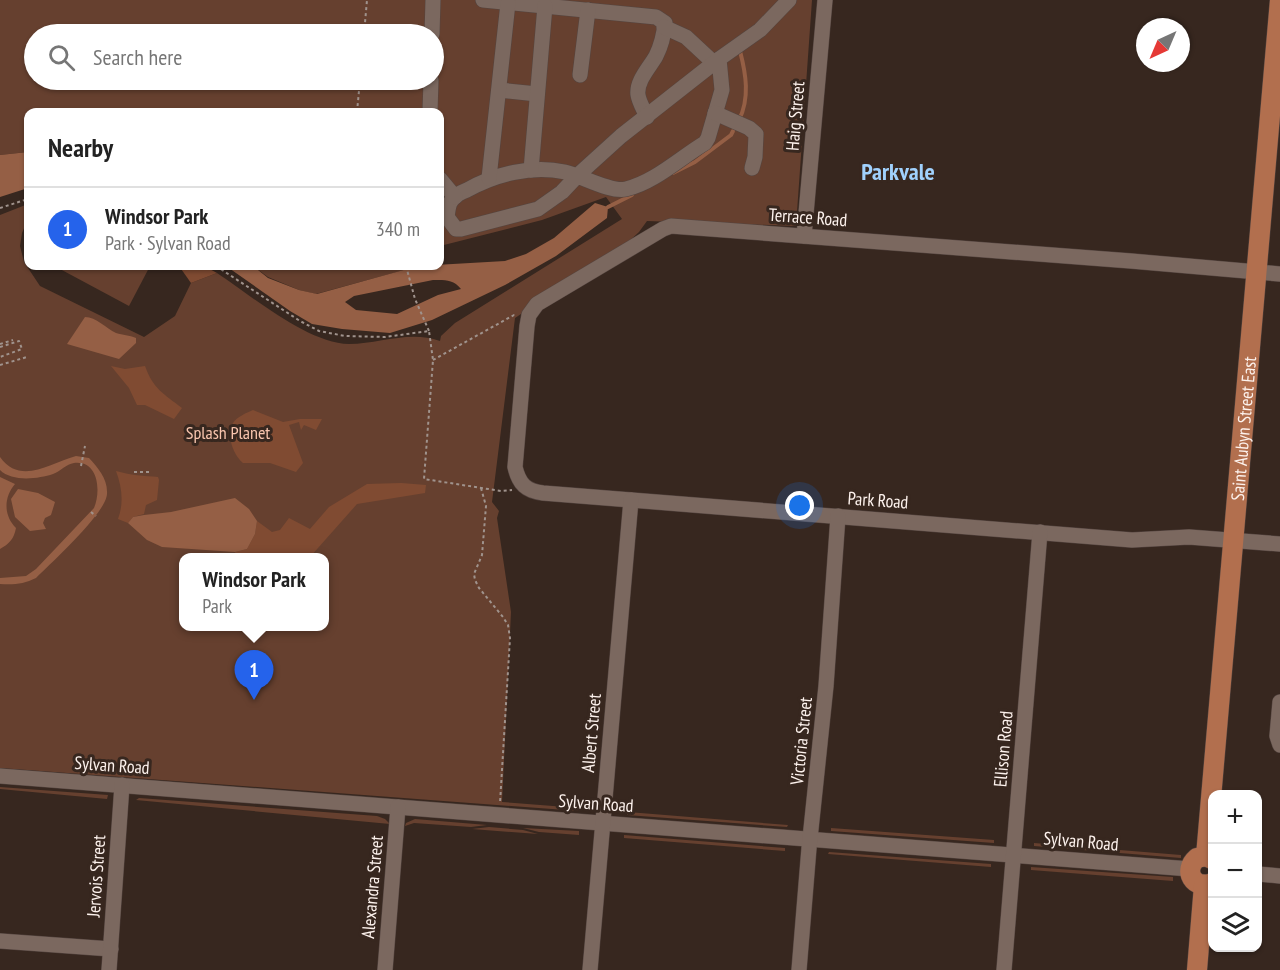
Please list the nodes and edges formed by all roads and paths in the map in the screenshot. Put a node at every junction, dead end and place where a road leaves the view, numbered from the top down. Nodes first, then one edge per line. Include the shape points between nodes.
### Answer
1 (368, 0) edge
2 (433, 0) edge
3 (483, 0) edge
4 (789, 0) edge
5 (825, 0) edge
6 (1279, 0) edge
7 (508, 3) junction
8 (545, 6) junction
9 (588, 10) junction
10 (365, 24) edge
11 (432, 24) edge
12 (664, 27) junction
13 (716, 61) junction
14 (580, 75) dead end
15 (359, 90) edge
16 (431, 90) edge
17 (499, 90) junction
18 (537, 94) junction
19 (357, 108) edge
20 (430, 108) edge
21 (715, 113) junction
22 (647, 117) junction
23 (752, 168) dead end
24 (531, 170) junction
25 (578, 176) junction
26 (489, 178) junction
27 (444, 184) edge
28 (455, 197) junction
29 (24, 200) edge
30 (0, 208) edge
31 (804, 236) junction
32 (222, 270) edge
33 (407, 270) edge
34 (1257, 272) junction
35 (1280, 274) edge
36 (529, 315) junction
37 (429, 331) junction
38 (13, 340) dead end
39 (0, 346) edge
40 (0, 357) edge
41 (27, 357) dead end
42 (433, 360) junction
43 (0, 365) edge
44 (85, 446) dead end
45 (81, 466) dead end
46 (134, 472) dead end
47 (148, 472) dead end
48 (521, 484) junction
49 (481, 488) junction
50 (631, 500) junction
51 (91, 512) dead end
52 (96, 516) dead end
53 (838, 516) junction
54 (1040, 532) junction
55 (1234, 540) junction
56 (1280, 544) edge
57 (1280, 702) edge
58 (1280, 745) edge
59 (0, 776) edge
60 (123, 785) junction
61 (500, 804) dead end
62 (398, 807) junction
63 (602, 823) junction
64 (810, 839) junction
65 (1210, 844) edge
66 (1013, 855) junction
67 (1208, 857) edge
68 (1190, 869) junction
69 (1262, 874) edge
70 (1280, 876) edge
71 (1208, 884) edge
72 (0, 941) edge
73 (111, 949) junction
74 (109, 970) edge
75 (385, 970) edge
76 (590, 970) edge
77 (799, 970) edge
78 (1004, 970) edge
79 (1197, 970) edge

1 - 10 path
2 - 11 street
3 - 7 street
4 - 13 street via 760,30
5 - 31 street, Haig Street
6 - 34 main road, Saint Aubyn Street East
7 - 8 street
7 - 17 street
8 - 9 street
8 - 18 street
9 - 12 street via 656,17
9 - 14 street
12 - 13 street via 686,37
12 - 22 street via 656,56 638,90
13 - 21 street via 722,90
13 - 22 street
15 - 19 path
16 - 20 street
17 - 18 street
17 - 26 street
18 - 24 street
21 - 23 street via 756,134
21 - 25 street via 705,142 654,177 624,190
22 - 25 street
24 - 25 street
24 - 26 street
25 - 28 street via 538,209 461,229 456,229 447,218
26 - 28 street
27 - 28 street
29 - 30 path
31 - 34 street, Terrace Road
31 - 36 street, Terrace Road via 671,226 537,304
32 - 37 path via 319,331 385,337
33 - 37 path
34 - 35 street, Terrace Road
34 - 55 main road, Saint Aubyn Street East
36 - 42 path via 514,315
36 - 48 street via 514,467
37 - 42 path
38 - 39 path
39 - 40 path via 19,341 22,349
41 - 43 path
42 - 49 path via 424,479
44 - 45 path
46 - 47 path
48 - 49 path via 508,491
48 - 50 street, Park Road via 534,492
49 - 61 path via 486,506 482,555 475,580 508,625 510,638
50 - 53 street, Park Road
50 - 63 street, Albert Street
51 - 52 path
53 - 54 street, Park Road
53 - 64 street, Victoria Street
54 - 55 street, Park Road via 1139,540
54 - 66 street, Ellison Road
55 - 56 street, Park Road
55 - 65 main road, Saint Aubyn Street East
57 - 58 street
59 - 60 street, Sylvan Road
60 - 62 street, Sylvan Road
60 - 73 street, Jervois Street
62 - 63 street, Sylvan Road
62 - 75 street, Alexandra Street
63 - 64 street, Sylvan Road
63 - 76 street, Albert Street
64 - 66 street, Sylvan Road
64 - 77 street, Victoria Street
66 - 68 street, Sylvan Road
66 - 78 street, Ellison Road
67 - 68 main road via 1197,858
68 - 71 main road via 1195,882
69 - 70 street
71 - 79 main road
72 - 73 street
73 - 74 street, Jervois Street

